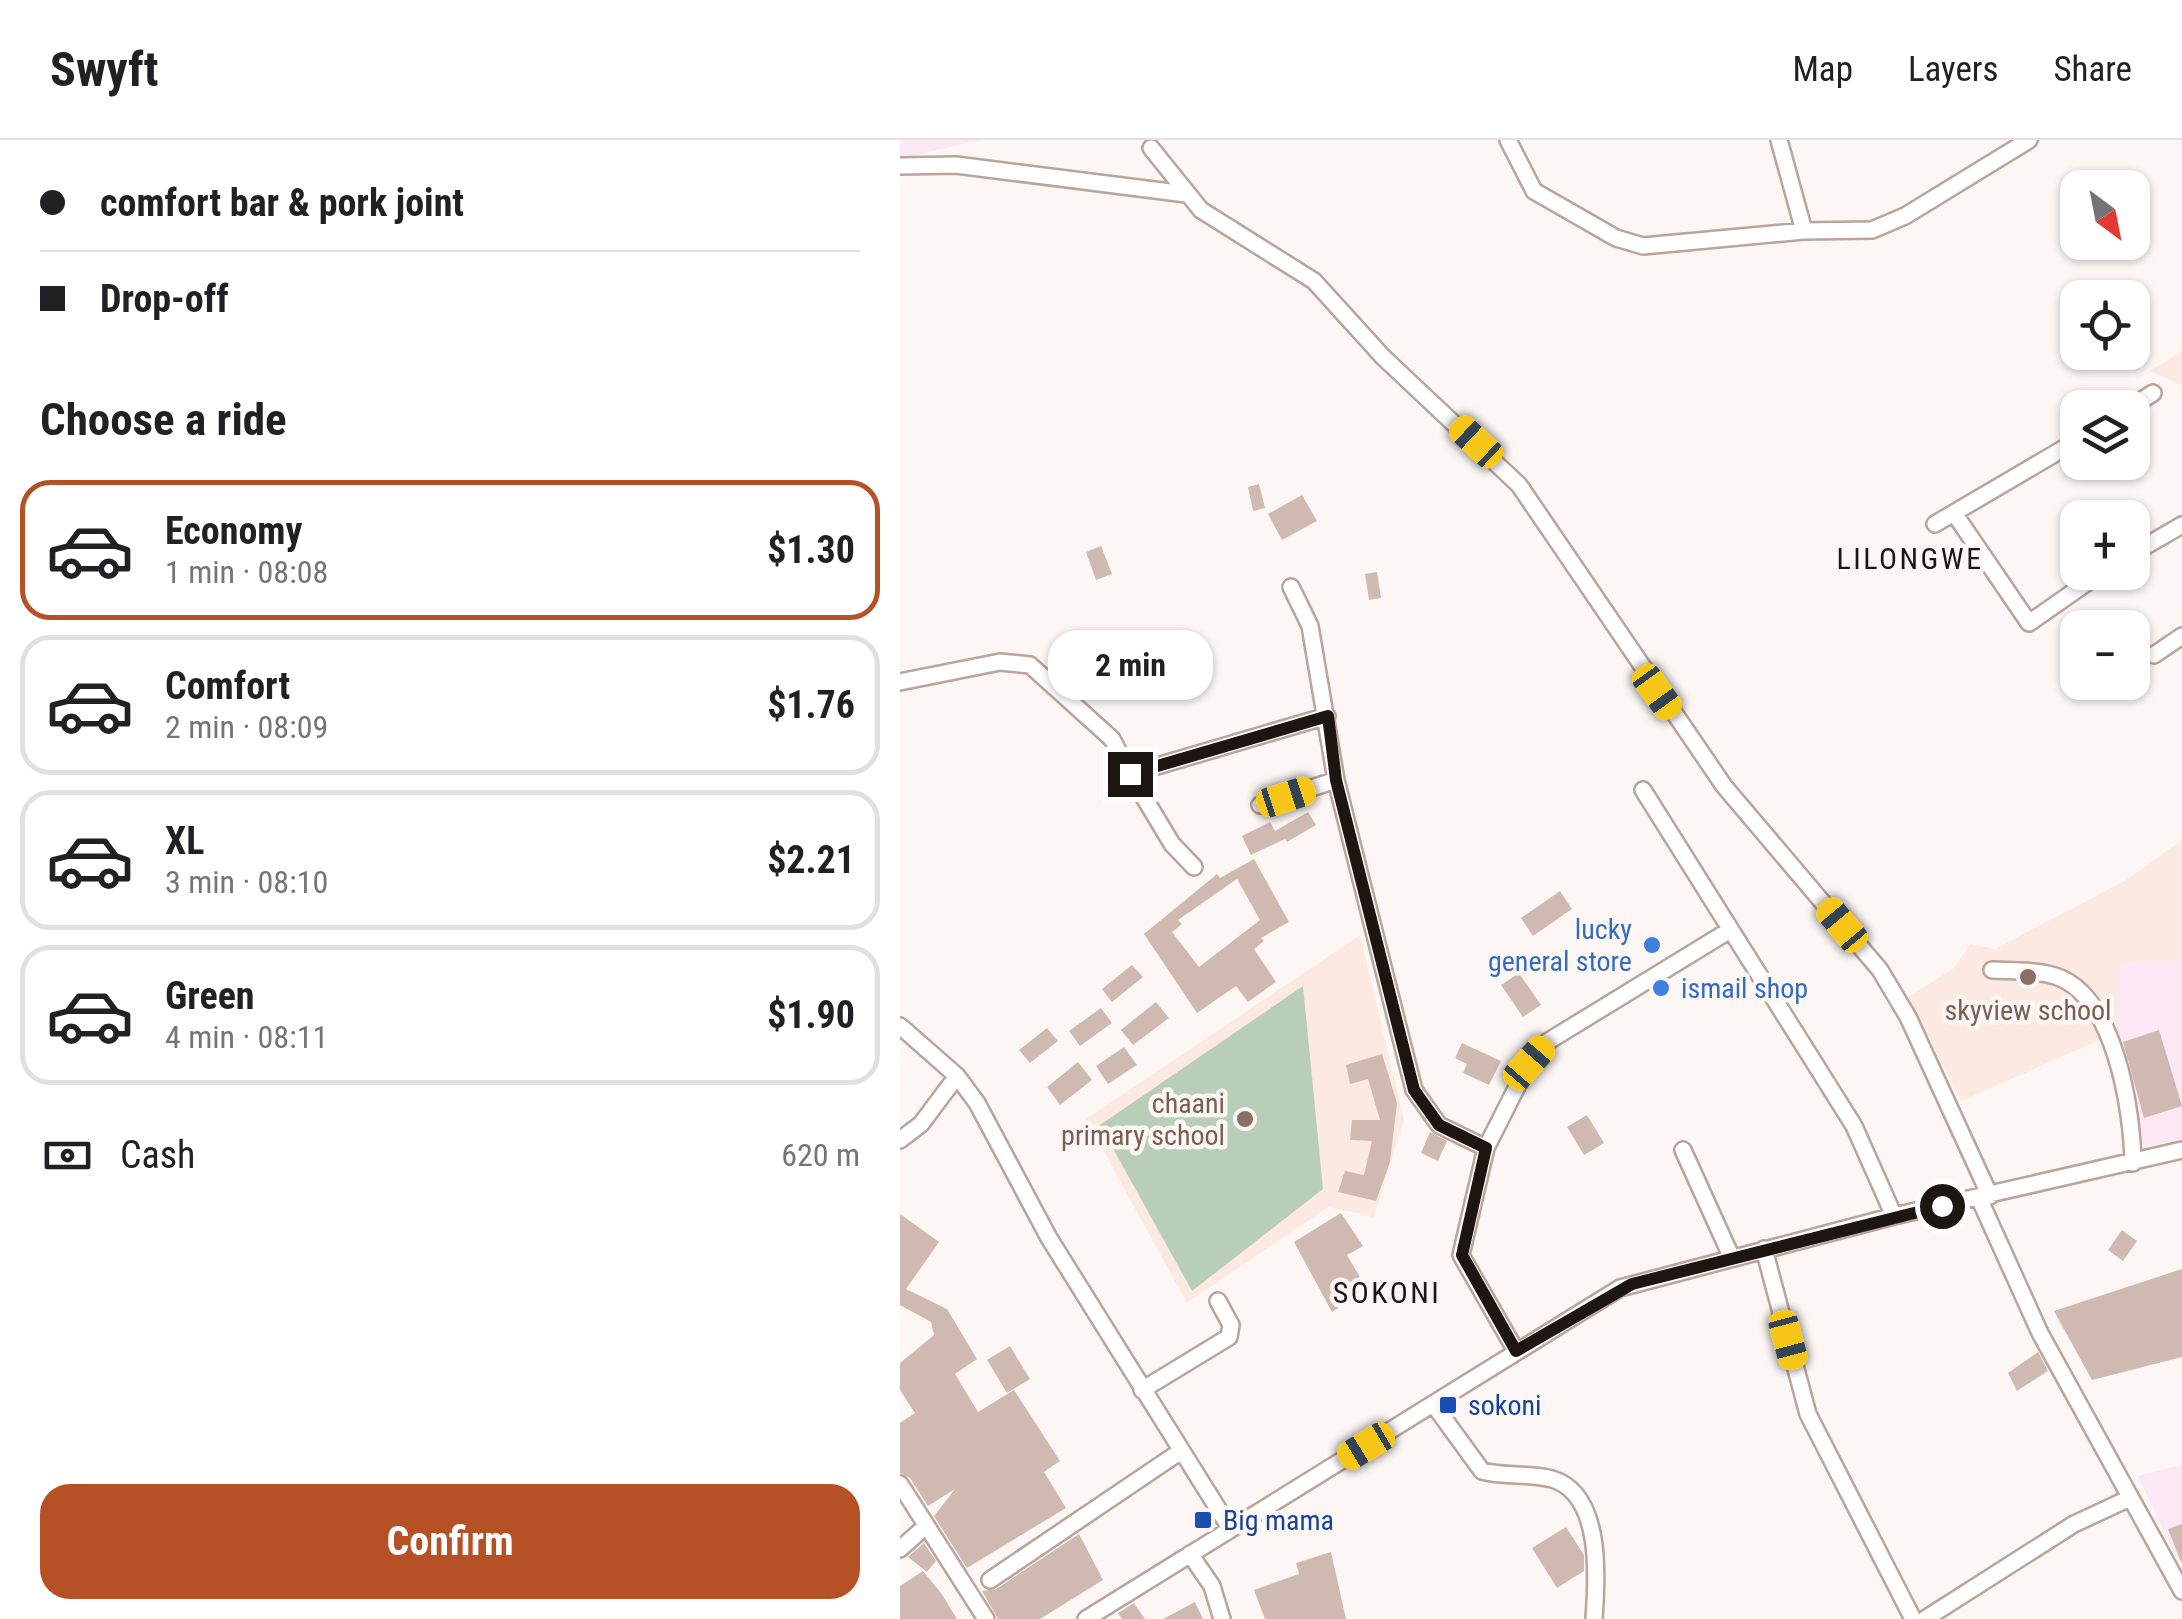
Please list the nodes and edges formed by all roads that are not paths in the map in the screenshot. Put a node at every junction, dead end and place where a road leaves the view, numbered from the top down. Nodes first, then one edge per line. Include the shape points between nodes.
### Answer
1 (1508, 140) edge
2 (1779, 140) edge
3 (2029, 140) edge
4 (1151, 148) dead end
5 (900, 166) edge
6 (1186, 194) junction
7 (1804, 231) junction
8 (2153, 393) dead end
9 (2150, 395) edge
10 (2060, 451) edge
11 (1954, 513) junction
12 (1936, 524) dead end
13 (2182, 524) edge
14 (2150, 543) edge
15 (1291, 587) dead end
16 (2076, 590) edge
17 (2182, 636) edge
18 (2154, 654) dead end
19 (900, 682) edge
20 (1328, 716) junction
21 (1130, 774) junction
22 (1336, 780) junction
23 (1644, 790) dead end
24 (1260, 805) dead end
25 (1194, 867) dead end
26 (1730, 930) junction
27 (1992, 970) dead end
28 (900, 1026) edge
29 (957, 1076) junction
30 (900, 1140) edge
31 (1486, 1148) junction
32 (1683, 1150) dead end
33 (2182, 1150) edge
34 (2132, 1162) junction
35 (1984, 1197) junction
36 (1894, 1216) junction
37 (1764, 1249) junction
38 (1731, 1256) junction
39 (1218, 1301) dead end
40 (1516, 1351) junction
41 (1142, 1390) junction
42 (1434, 1405) junction
43 (1181, 1451) junction
44 (900, 1484) edge
45 (2130, 1498) junction
46 (926, 1526) junction
47 (1230, 1528) junction
48 (900, 1548) edge
49 (1190, 1554) junction
50 (990, 1580) dead end
51 (2182, 1591) edge
52 (986, 1619) edge
53 (1086, 1619) edge
54 (1222, 1619) edge
55 (1594, 1619) edge
56 (1913, 1619) edge
57 (1925, 1619) edge

1 - 7 street via 1534,192 1629,244
2 - 7 street
3 - 7 street via 1887,225
4 - 6 street
5 - 6 street via 956,166
6 - 35 street via 1314,281 1383,357 1519,485 1724,786 1880,970 1908,1017
8 - 9 street
10 - 11 street
11 - 12 street
11 - 16 street via 2029,623
13 - 14 street
15 - 20 street via 1310,626
17 - 18 street
19 - 21 street via 1000,662 1030,665 1112,740
20 - 21 street
20 - 22 street
21 - 25 street via 1172,844
22 - 24 street
22 - 31 street via 1414,1090 1439,1125
23 - 26 street
26 - 31 street via 1548,1042 1515,1086
26 - 36 street via 1854,1126
27 - 34 street via 2054,975 2091,1003 2126,1094
28 - 29 street
29 - 30 street via 921,1124
29 - 41 street
31 - 40 street via 1462,1255
32 - 38 street
33 - 34 street
34 - 35 street
35 - 36 street
35 - 45 street via 2040,1333
36 - 37 street
37 - 38 street
37 - 56 street via 1808,1414
38 - 40 street via 1620,1288
39 - 41 street via 1231,1325 1229,1337
40 - 42 street
41 - 43 street
42 - 47 street
42 - 55 street via 1482,1471 1555,1480 1577,1499 1596,1537
43 - 47 street
43 - 50 street
44 - 46 street
45 - 51 street
45 - 57 street via 2074,1524
46 - 48 street
46 - 52 street
47 - 49 street
49 - 53 street
49 - 54 street via 1212,1586

